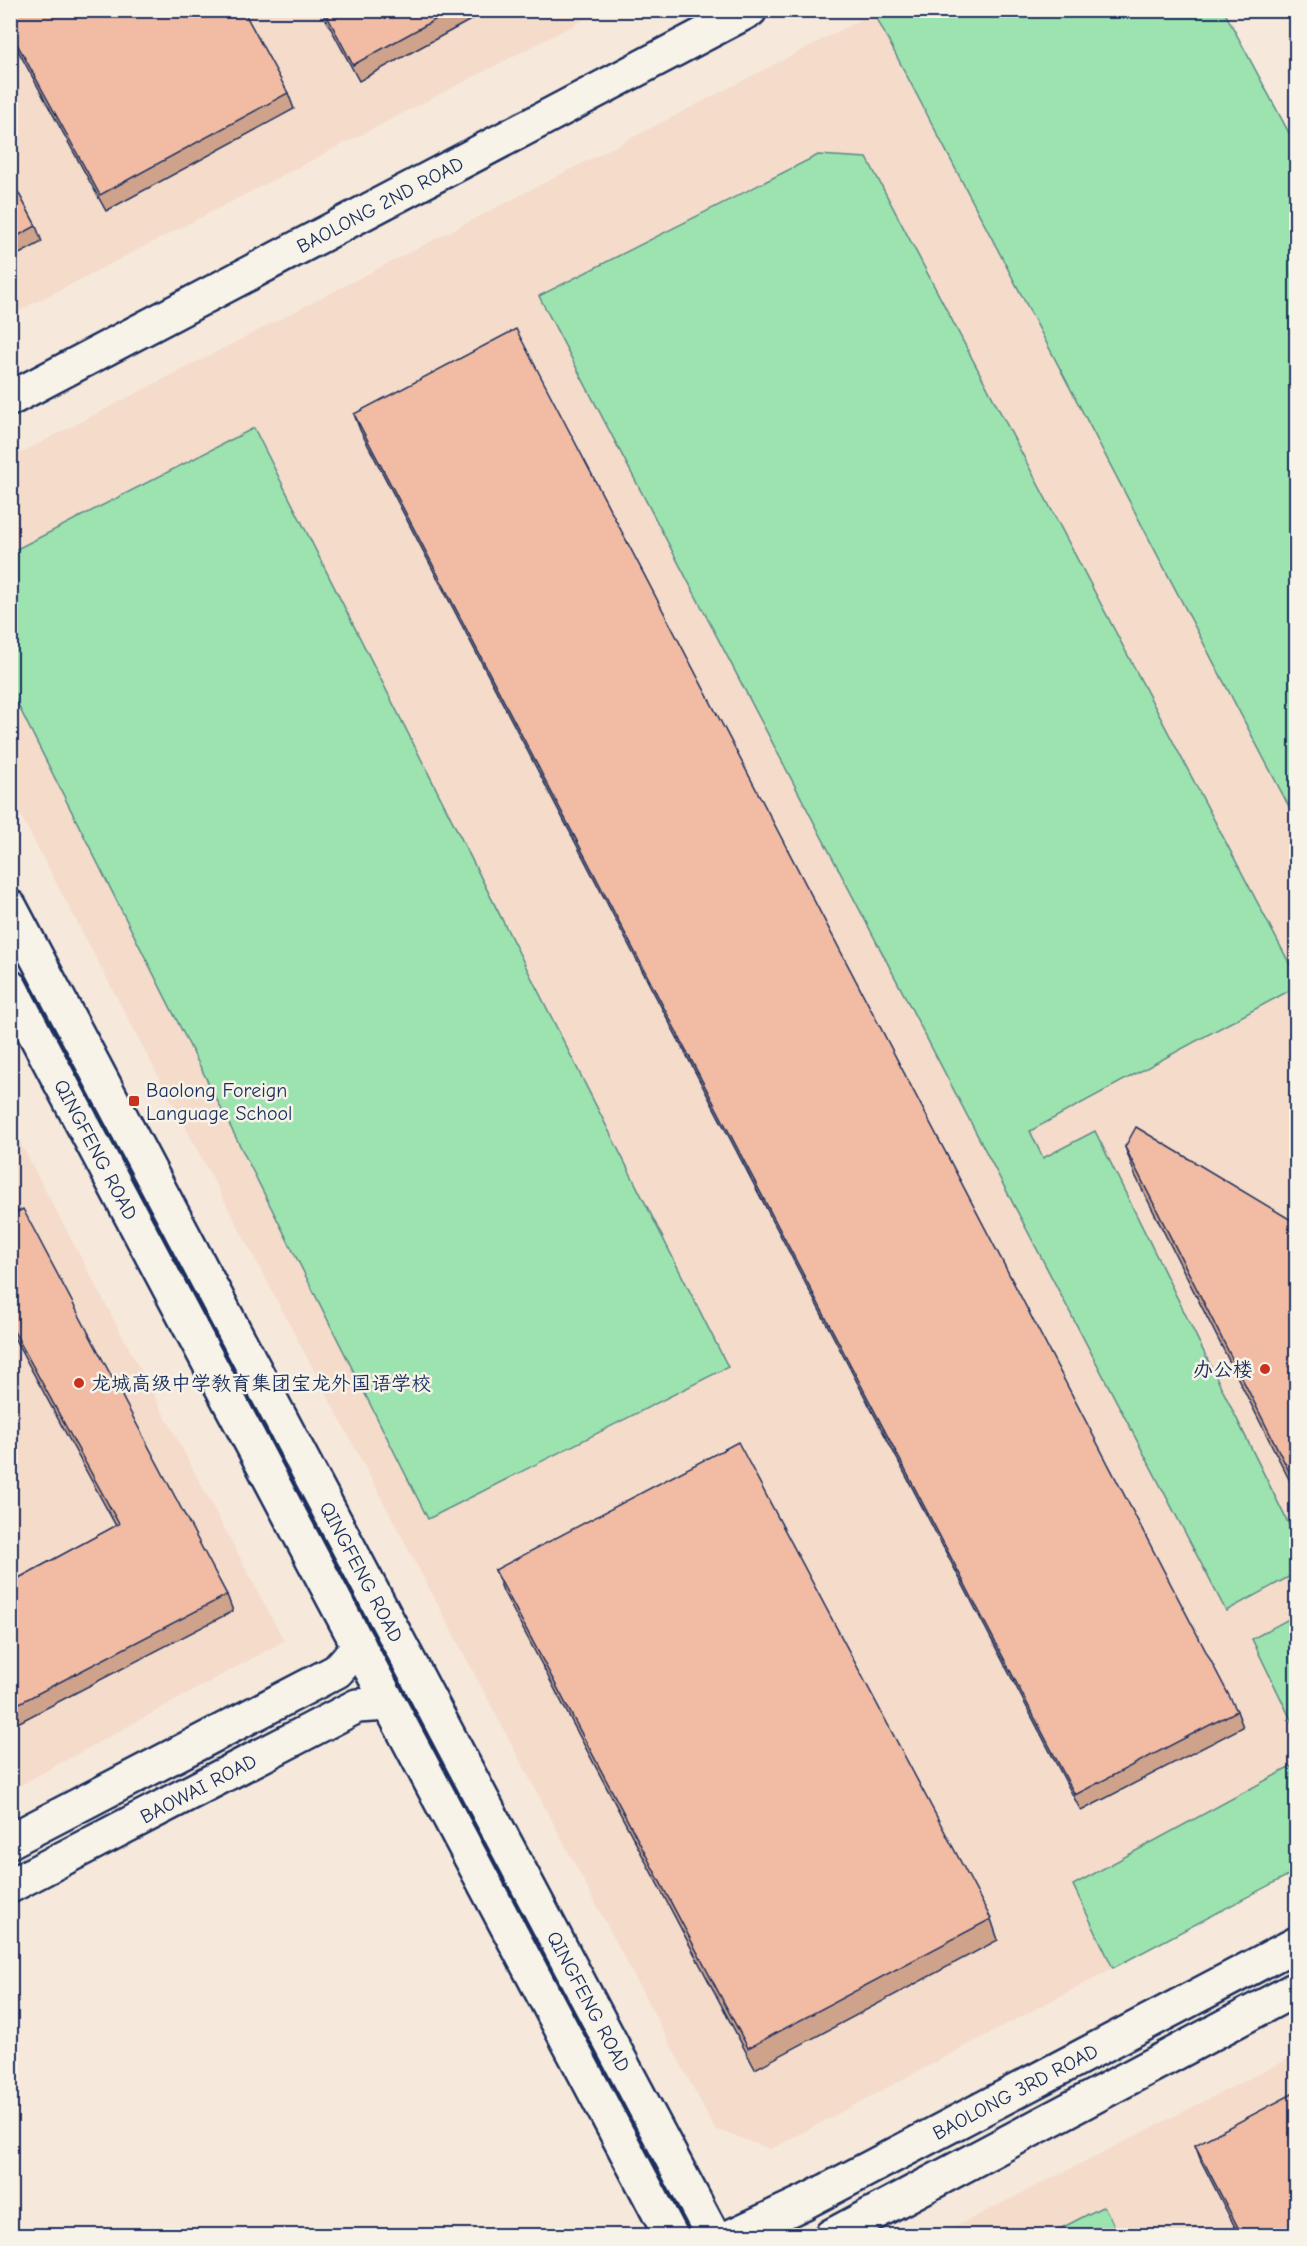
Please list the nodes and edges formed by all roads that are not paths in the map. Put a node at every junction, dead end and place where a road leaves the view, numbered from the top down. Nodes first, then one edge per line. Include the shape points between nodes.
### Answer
1 (750, 10) edge
2 (10, 399) edge
3 (10, 907) edge
4 (10, 987) edge
5 (359, 1646) junction
6 (389, 1704) junction
7 (10, 1841) edge
8 (10, 1886) edge
9 (1296, 1944) edge
10 (1296, 1989) edge
11 (670, 2235) edge
12 (713, 2235) edge
13 (732, 2235) edge
14 (831, 2235) edge

1 - 2 street, BAOLONG 2ND ROAD
3 - 12 street, QINGFENG ROAD
4 - 5 street, QINGFENG ROAD
5 - 6 street, QINGFENG ROAD
5 - 7 street, BAOWAI ROAD via 337,1671
6 - 8 street, BAOWAI ROAD via 357,1706
6 - 11 street, QINGFENG ROAD
9 - 13 street, BAOLONG 3RD ROAD via 805,2202
10 - 14 street

